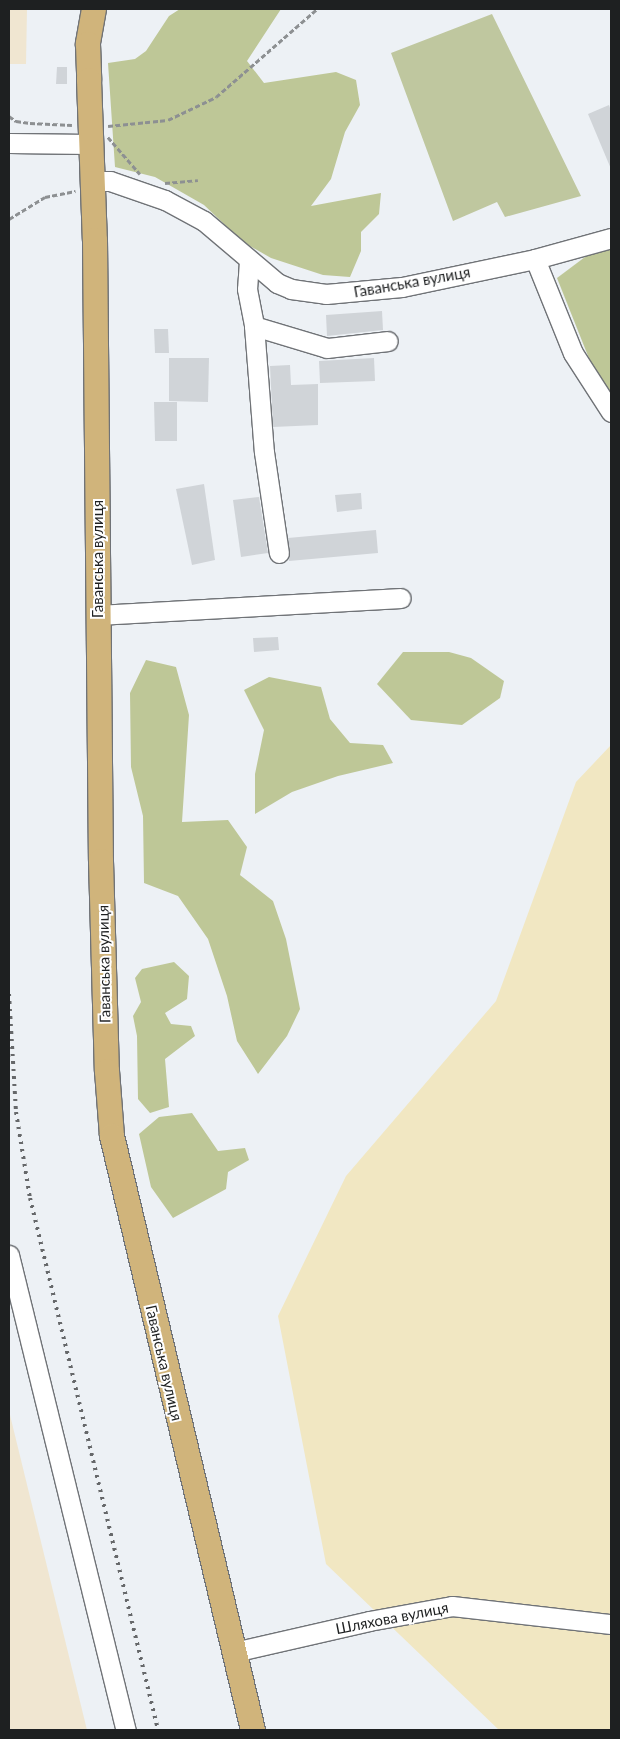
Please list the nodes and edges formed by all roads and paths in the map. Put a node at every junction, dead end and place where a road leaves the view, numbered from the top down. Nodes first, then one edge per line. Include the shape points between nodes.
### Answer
1 (94, 9) edge
2 (317, 9) edge
3 (9, 116) edge
4 (90, 135) junction
5 (9, 142) edge
6 (143, 177) dead end
7 (198, 180) dead end
8 (85, 185) junction
9 (160, 188) junction
10 (9, 219) edge
11 (611, 238) edge
12 (536, 259) junction
13 (249, 261) junction
14 (254, 326) junction
15 (388, 341) dead end
16 (611, 412) edge
17 (279, 554) dead end
18 (401, 598) dead end
19 (98, 615) junction
20 (9, 1255) edge
21 (611, 1624) edge
22 (234, 1652) junction
23 (126, 1730) edge
24 (253, 1730) edge

1 - 4 main road, Гаванська вулиця via 88,44
2 - 6 path via 216,98 168,120 104,126 108,136
3 - 4 path via 16,121
4 - 5 street
4 - 8 main road, Гаванська вулиця
7 - 9 path
8 - 9 street, Гаванська вулиця via 110,181
8 - 10 path via 37,200
8 - 19 main road, Гаванська вулиця
9 - 13 street, Гаванська вулиця
11 - 12 street, Гаванська вулиця
12 - 13 street, Гаванська вулиця via 402,287 346,294 291,289 277,283
12 - 16 street via 573,353
13 - 14 street via 247,289
14 - 15 street via 327,348
14 - 17 street via 264,452
18 - 19 street
19 - 22 main road, Гаванська вулиця via 106,1052 112,1136
20 - 23 street
21 - 22 street, Шляхова вулиця via 452,1606
22 - 24 main road, Гаванська вулиця

